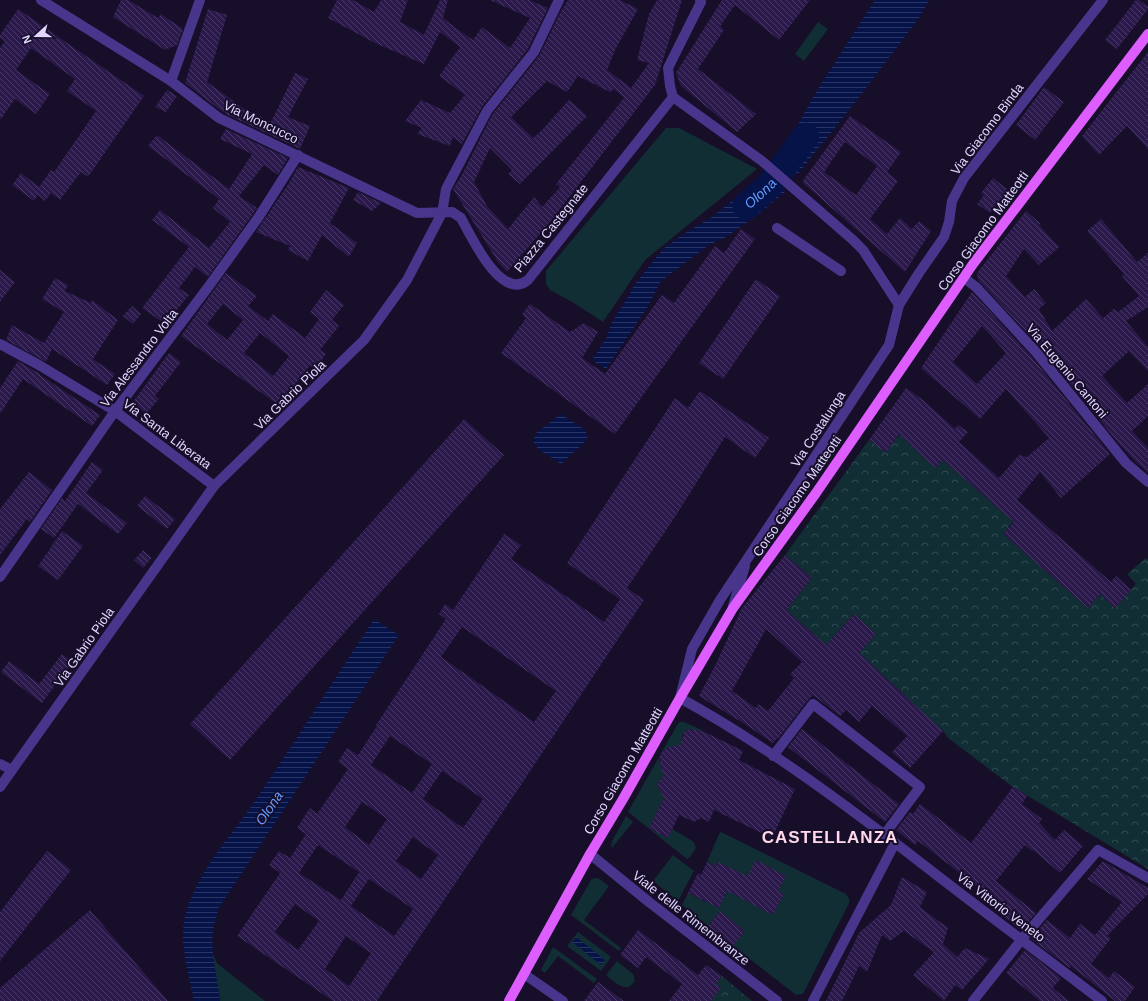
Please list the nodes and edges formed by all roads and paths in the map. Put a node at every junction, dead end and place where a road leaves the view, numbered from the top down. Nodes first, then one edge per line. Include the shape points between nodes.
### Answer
1 (41, 0) edge
2 (200, 0) edge
3 (559, 0) edge
4 (1103, 0) edge
5 (701, 1) edge
6 (1148, 34) edge
7 (171, 81) junction
8 (673, 97) junction
9 (298, 155) junction
10 (442, 212) junction
11 (777, 228) dead end
12 (841, 271) dead end
13 (964, 278) junction
14 (899, 306) junction
15 (0, 344) edge
16 (115, 411) junction
17 (1148, 482) edge
18 (214, 486) junction
19 (747, 561) junction
20 (0, 577) edge
21 (733, 608) junction
22 (680, 698) junction
23 (773, 756) junction
24 (0, 764) edge
25 (12, 770) junction
26 (0, 787) edge
27 (884, 834) junction
28 (895, 843) junction
29 (590, 854) junction
30 (1148, 878) edge
31 (1022, 939) junction
32 (524, 974) junction
33 (509, 1001) edge
34 (563, 1001) edge
35 (777, 1001) edge
36 (813, 1001) edge
37 (973, 1001) edge
38 (1102, 1001) edge

1 - 7 street, Via Moncucco
2 - 7 street
3 - 10 street, Via Gabrio Piola via 534,52 487,111 446,189
4 - 14 street, Via Giacomo Binda via 964,178 952,201 944,237
5 - 8 street via 668,68
6 - 13 main road, Corso Giacomo Matteotti
7 - 9 street, Via Moncucco via 219,118
8 - 10 street, Piazza Castegnate via 523,283 513,284 502,279 488,264 461,218 452,212
8 - 14 street via 762,161 863,250
9 - 10 street, Via Moncucco via 417,213
9 - 16 street, Via Alessandro Volta via 258,218
10 - 18 street, Via Gabrio Piola via 407,280 364,340
11 - 12 street
13 - 17 street, Via Eugenio Cantoni via 976,287 1036,352 1126,464
13 - 21 main road, Corso Giacomo Matteotti via 816,493
14 - 19 street, Via Costalunga via 888,345
15 - 16 street, Via Santa Liberata
16 - 18 street, Via Santa Liberata
16 - 20 street, Via Alessandro Volta
18 - 25 street, Via Gabrio Piola
19 - 21 street, Via Costalunga
19 - 22 street, Via Costalunga via 724,593 692,649
21 - 22 main road, Corso Giacomo Matteotti
22 - 23 street, Via Vittorio Veneto
22 - 29 main road, Corso Giacomo Matteotti
23 - 27 street, Via Vittorio Veneto
23 - 27 street via 813,704 920,787
24 - 25 street
25 - 26 street, Via Gabrio Piola
27 - 28 street, Via Vittorio Veneto
28 - 31 street, Via Vittorio Veneto
28 - 36 street
29 - 32 main road, Corso Giacomo Matteotti
29 - 35 street, Viale delle Rimembranze
30 - 31 street via 1098,850
31 - 37 street
31 - 38 street, Via Vittorio Veneto
32 - 33 main road, Corso Giacomo Matteotti
32 - 34 street

